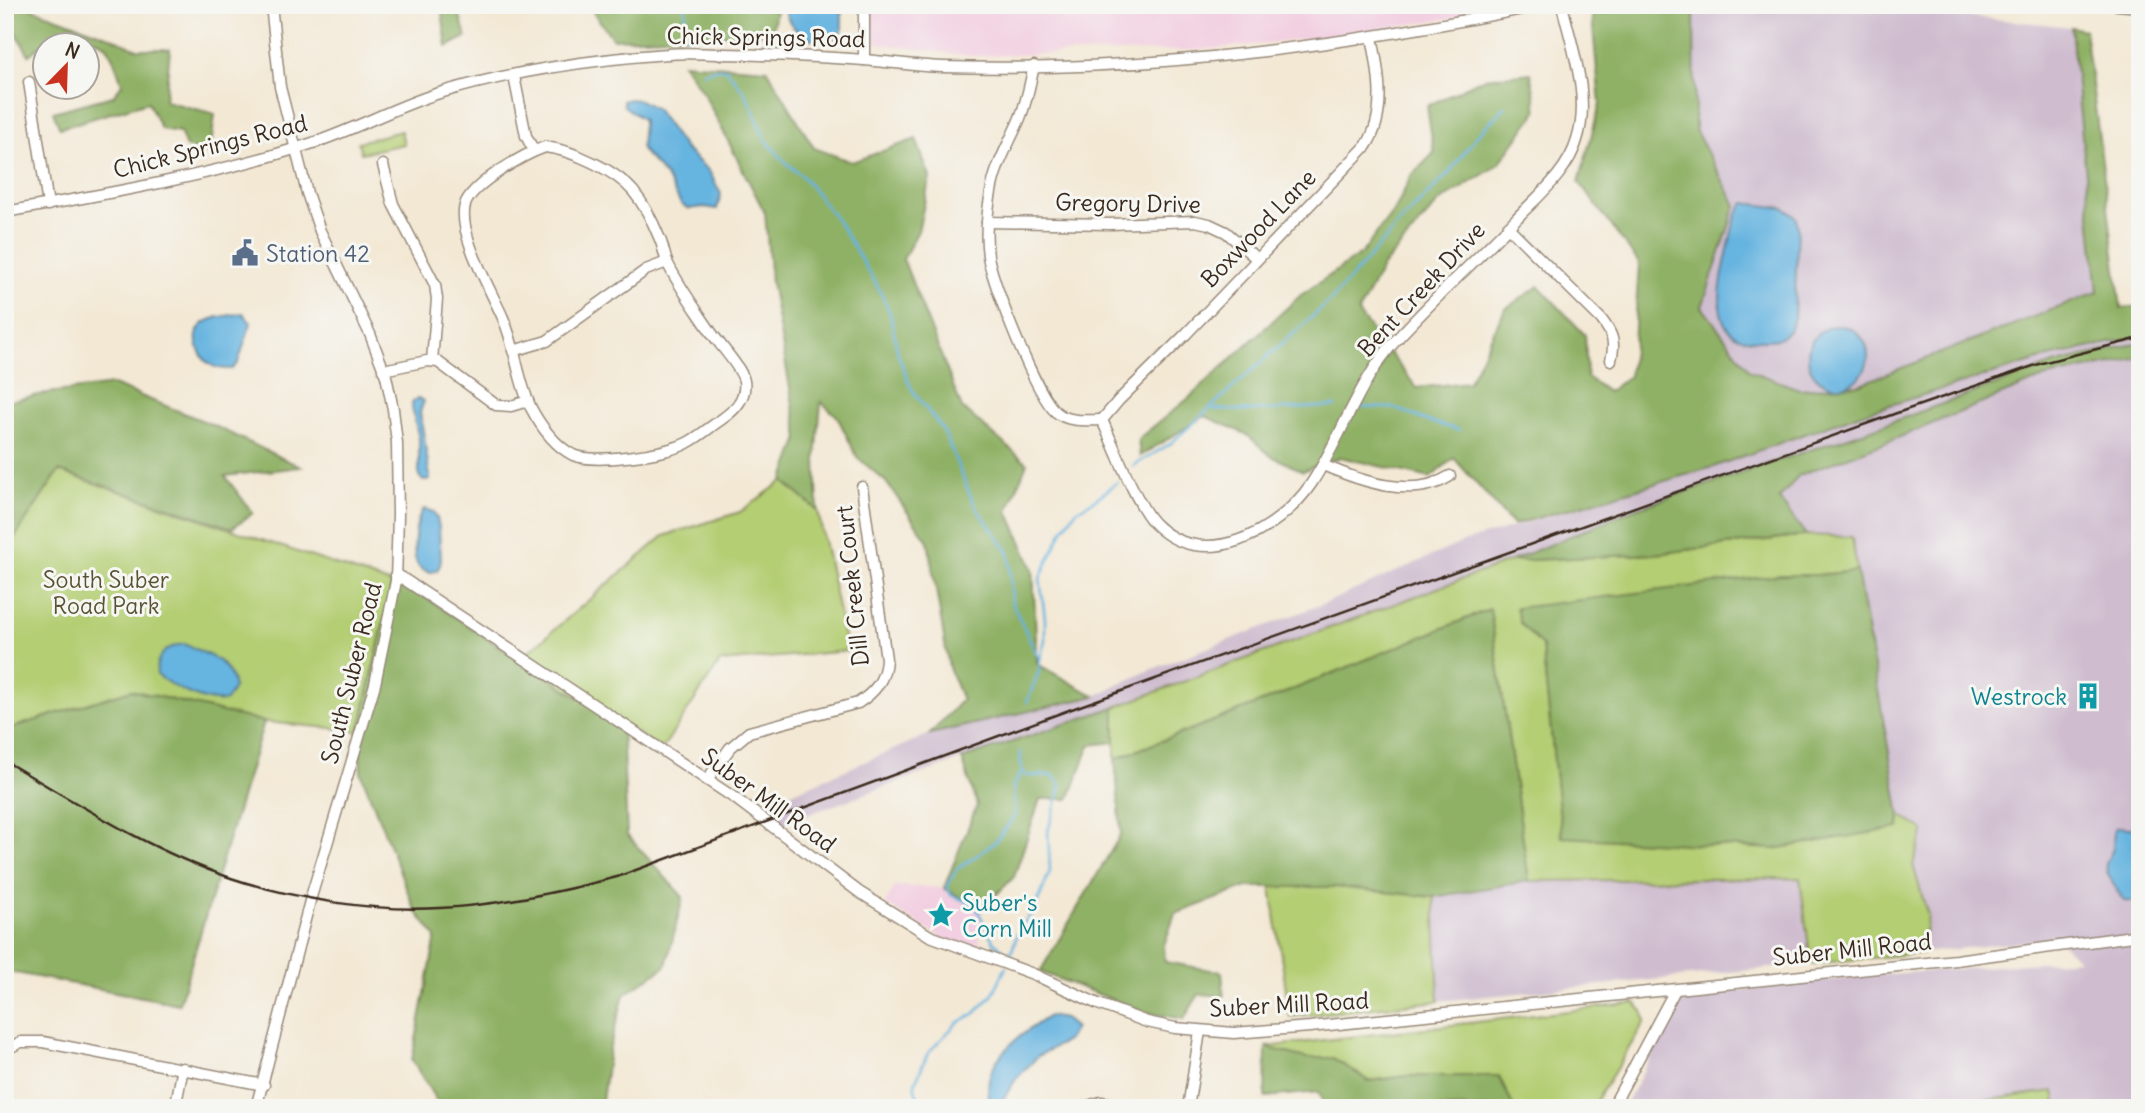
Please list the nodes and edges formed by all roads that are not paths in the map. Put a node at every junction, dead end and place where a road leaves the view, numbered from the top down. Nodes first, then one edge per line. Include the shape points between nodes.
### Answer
1 (271, 5) edge
2 (864, 5) edge
3 (1542, 5) edge
4 (1563, 5) edge
5 (2117, 5) edge
6 (2140, 7) edge
7 (1372, 37) junction
8 (864, 60) junction
9 (1034, 66) junction
10 (514, 76) junction
11 (29, 82) dead end
12 (295, 148) junction
13 (534, 151) junction
14 (383, 165) dead end
15 (48, 205) junction
16 (5, 212) edge
17 (987, 222) junction
18 (1508, 227) junction
19 (1257, 259) junction
20 (667, 262) junction
21 (513, 351) junction
22 (1611, 360) dead end
23 (432, 361) junction
24 (383, 370) junction
25 (528, 401) junction
26 (1102, 420) junction
27 (1323, 465) junction
28 (1450, 476) dead end
29 (862, 487) dead end
30 (396, 574) junction
31 (707, 780) junction
32 (2140, 935) edge
33 (1675, 990) junction
34 (1200, 1031) junction
35 (5, 1050) edge
36 (183, 1069) junction
37 (264, 1085) junction
38 (175, 1108) edge
39 (256, 1108) edge
40 (1082, 1108) edge
41 (1142, 1108) edge
42 (1188, 1108) edge
43 (1612, 1108) edge

1 - 12 street, South Suber Road via 280,87
2 - 8 street
3 - 7 street, Chick Springs Road
4 - 18 street, Bent Creek Drive via 1579,79 1579,132 1564,166
5 - 6 street
7 - 9 street, Chick Springs Road via 1262,53
7 - 19 street, Boxwood Lane via 1380,101 1372,137
8 - 9 street, Chick Springs Road via 940,67
8 - 10 street, Chick Springs Road via 667,54
9 - 17 street via 1021,115 992,184
10 - 12 street, Chick Springs Road via 428,97
10 - 13 street via 526,136
11 - 15 street
12 - 15 street, Chick Springs Road
12 - 24 street, South Suber Road via 320,232
13 - 20 street via 545,147 581,156 632,190 660,237
13 - 21 street via 478,187 466,201 462,217
14 - 23 street via 393,204 435,285
15 - 16 street, Chick Springs Road
17 - 19 street, Gregory Drive via 1195,220 1226,232
17 - 26 street via 990,267 1045,399 1062,416
18 - 22 street via 1601,319 1614,340
18 - 27 street, Bent Creek Drive via 1383,356
19 - 26 street, Boxwood Lane
20 - 21 street via 646,270 547,341
20 - 25 street via 744,377 743,399 730,414 687,443 659,453 594,458 573,455 551,438
21 - 25 street
23 - 24 street
23 - 25 street via 449,368 496,405
24 - 30 street, South Suber Road via 397,443
26 - 27 street, Bent Creek Drive via 1148,515 1167,534 1192,545 1226,544 1269,527 1297,502
27 - 28 street via 1374,482 1407,487 1432,485
29 - 31 street, Dill Creek Court via 886,659 883,678 858,703 749,732 730,748
30 - 31 street, Suber Mill Road
30 - 37 street, South Suber Road via 375,684 311,897
31 - 34 street, Suber Mill Road via 826,868 930,936 1123,1014
32 - 33 street, Suber Mill Road
33 - 34 street, Suber Mill Road via 1310,1027
33 - 43 street
34 - 42 street
35 - 36 street via 22,1042 43,1042
36 - 37 street
36 - 38 street
37 - 39 street, South Suber Road
40 - 41 street via 1101,1102

